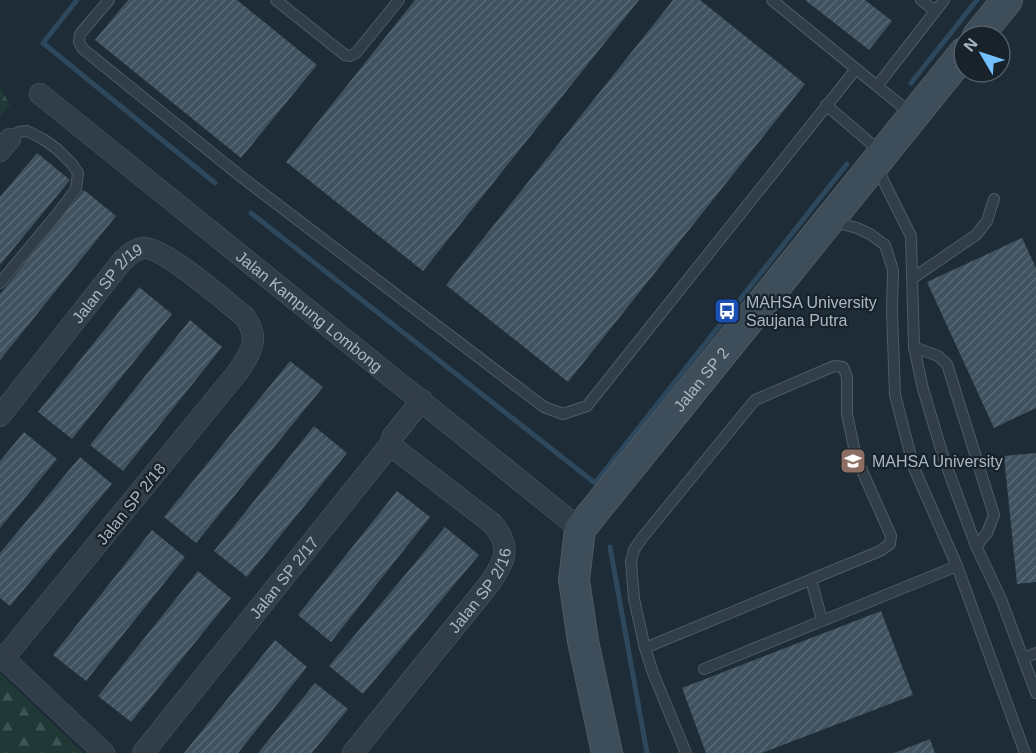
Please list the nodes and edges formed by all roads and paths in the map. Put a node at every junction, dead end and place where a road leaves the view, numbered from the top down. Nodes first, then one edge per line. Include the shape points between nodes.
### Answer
1 (109, 0) edge
2 (276, 0) edge
3 (399, 0) edge
4 (772, 0) edge
5 (921, 0) edge
6 (944, 0) edge
7 (1007, 0) edge
8 (935, 11) junction
9 (988, 24) edge
10 (952, 68) edge
11 (856, 69) junction
12 (877, 86) junction
13 (40, 94) dead end
14 (826, 105) junction
15 (913, 115) junction
16 (5, 145) edge
17 (878, 158) junction
18 (994, 199) dead end
19 (828, 221) junction
20 (913, 278) junction
21 (0, 283) edge
22 (253, 346) joint
23 (915, 347) junction
24 (422, 400) junction
25 (0, 416) edge
26 (390, 444) junction
27 (580, 528) junction
28 (976, 546) junction
29 (957, 566) junction
30 (811, 580) junction
31 (822, 620) junction
32 (645, 648) junction
33 (1036, 653) edge
34 (2, 656) edge
35 (1023, 658) junction
36 (705, 669) dead end
37 (1036, 693) edge
38 (104, 753) edge
39 (143, 753) edge
40 (353, 753) edge
41 (607, 753) edge
42 (686, 753) edge
43 (1025, 753) edge

1 - 14 lane via 80,34 83,49 244,179 544,407 563,414 587,406
2 - 3 lane via 350,56
4 - 11 lane
5 - 8 lane
6 - 8 lane
7 - 9 street
8 - 12 lane
10 - 15 street, Jalan SP 2
11 - 12 lane
11 - 14 lane
12 - 15 lane
13 - 24 street, Jalan Kampung Lombong
14 - 17 lane
15 - 17 street, Jalan SP 2
16 - 21 lane via 19,132 27,131 57,149 78,173 76,189
17 - 19 street, Jalan SP 2
17 - 20 lane via 911,236
18 - 20 lane via 987,221 976,235
19 - 27 street, Jalan SP 2
19 - 29 lane via 857,228 885,245 893,270 895,395 914,468
20 - 23 lane
22 - 25 street, Jalan SP 2/19 via 251,325 244,316 165,254 144,248 123,260
22 - 34 street, Jalan SP 2/18 via 237,373
23 - 28 lane via 944,459
23 - 28 lane via 947,364 994,515
24 - 26 street, Jalan SP 2/17
24 - 27 street, Jalan Kampung Lombong
26 - 39 street, Jalan SP 2/17
26 - 40 street, Jalan SP 2/16 via 493,524 502,535 505,557 490,583
27 - 41 street via 574,580
28 - 35 lane
29 - 31 lane
29 - 43 lane
30 - 31 lane
30 - 32 lane
30 - 32 lane via 890,544 891,536 856,457 843,367 834,366 755,400 642,537 631,561 634,599
31 - 36 lane
32 - 42 lane
33 - 35 lane
34 - 38 street
35 - 37 lane

